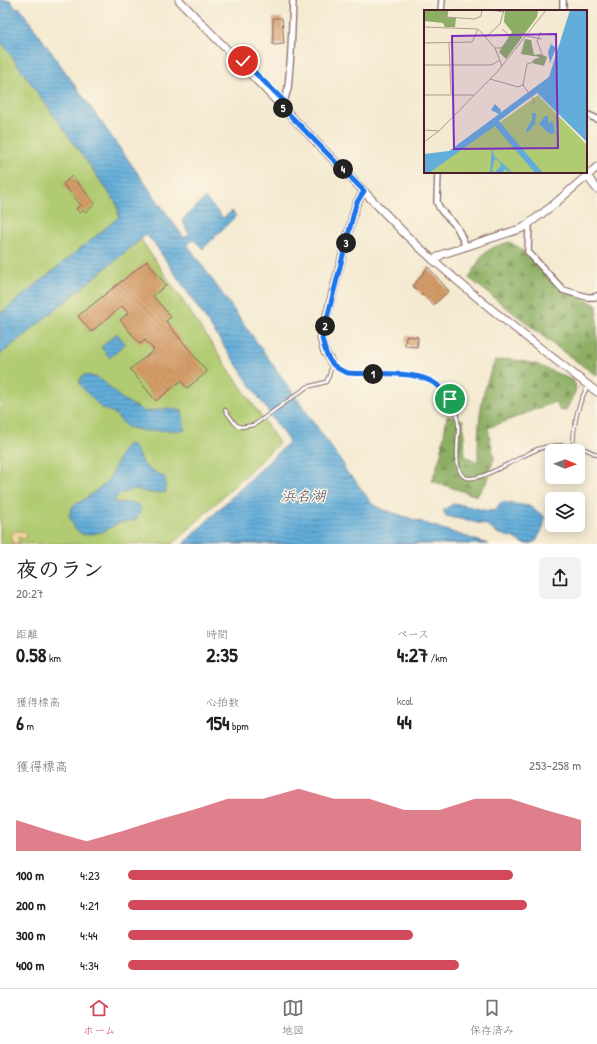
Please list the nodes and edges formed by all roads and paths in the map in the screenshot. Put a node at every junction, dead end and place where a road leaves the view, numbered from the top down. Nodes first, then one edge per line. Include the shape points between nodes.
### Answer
1 (179, 0) edge
2 (293, 0) edge
3 (442, 0) edge
4 (441, 10) edge
5 (282, 107) junction
6 (587, 114) edge
7 (597, 119) edge
8 (597, 167) edge
9 (438, 173) edge
10 (587, 176) junction
11 (597, 189) edge
12 (364, 191) junction
13 (529, 225) junction
14 (466, 247) junction
15 (433, 260) junction
16 (597, 296) edge
17 (332, 364) junction
18 (588, 385) junction
19 (597, 392) edge
20 (225, 410) dead end
21 (573, 444) edge
22 (545, 447) edge
23 (585, 449) edge
24 (597, 455) edge

1 - 5 street
2 - 5 street via 288,90
3 - 4 street
5 - 12 street
6 - 7 street
8 - 10 street
9 - 14 street via 438,207 456,226
10 - 11 street
10 - 13 street
12 - 15 street
12 - 17 street via 356,204 322,338 324,350
13 - 14 street
13 - 16 street via 528,252 563,290 587,297
14 - 15 street
15 - 18 street
17 - 20 lane via 326,382 302,390 254,425 236,425
17 - 22 lane via 348,373 409,375 430,379 442,389 450,399 458,422 458,466 463,476 473,478 485,475
18 - 19 street
18 - 21 lane via 578,407
23 - 24 lane

